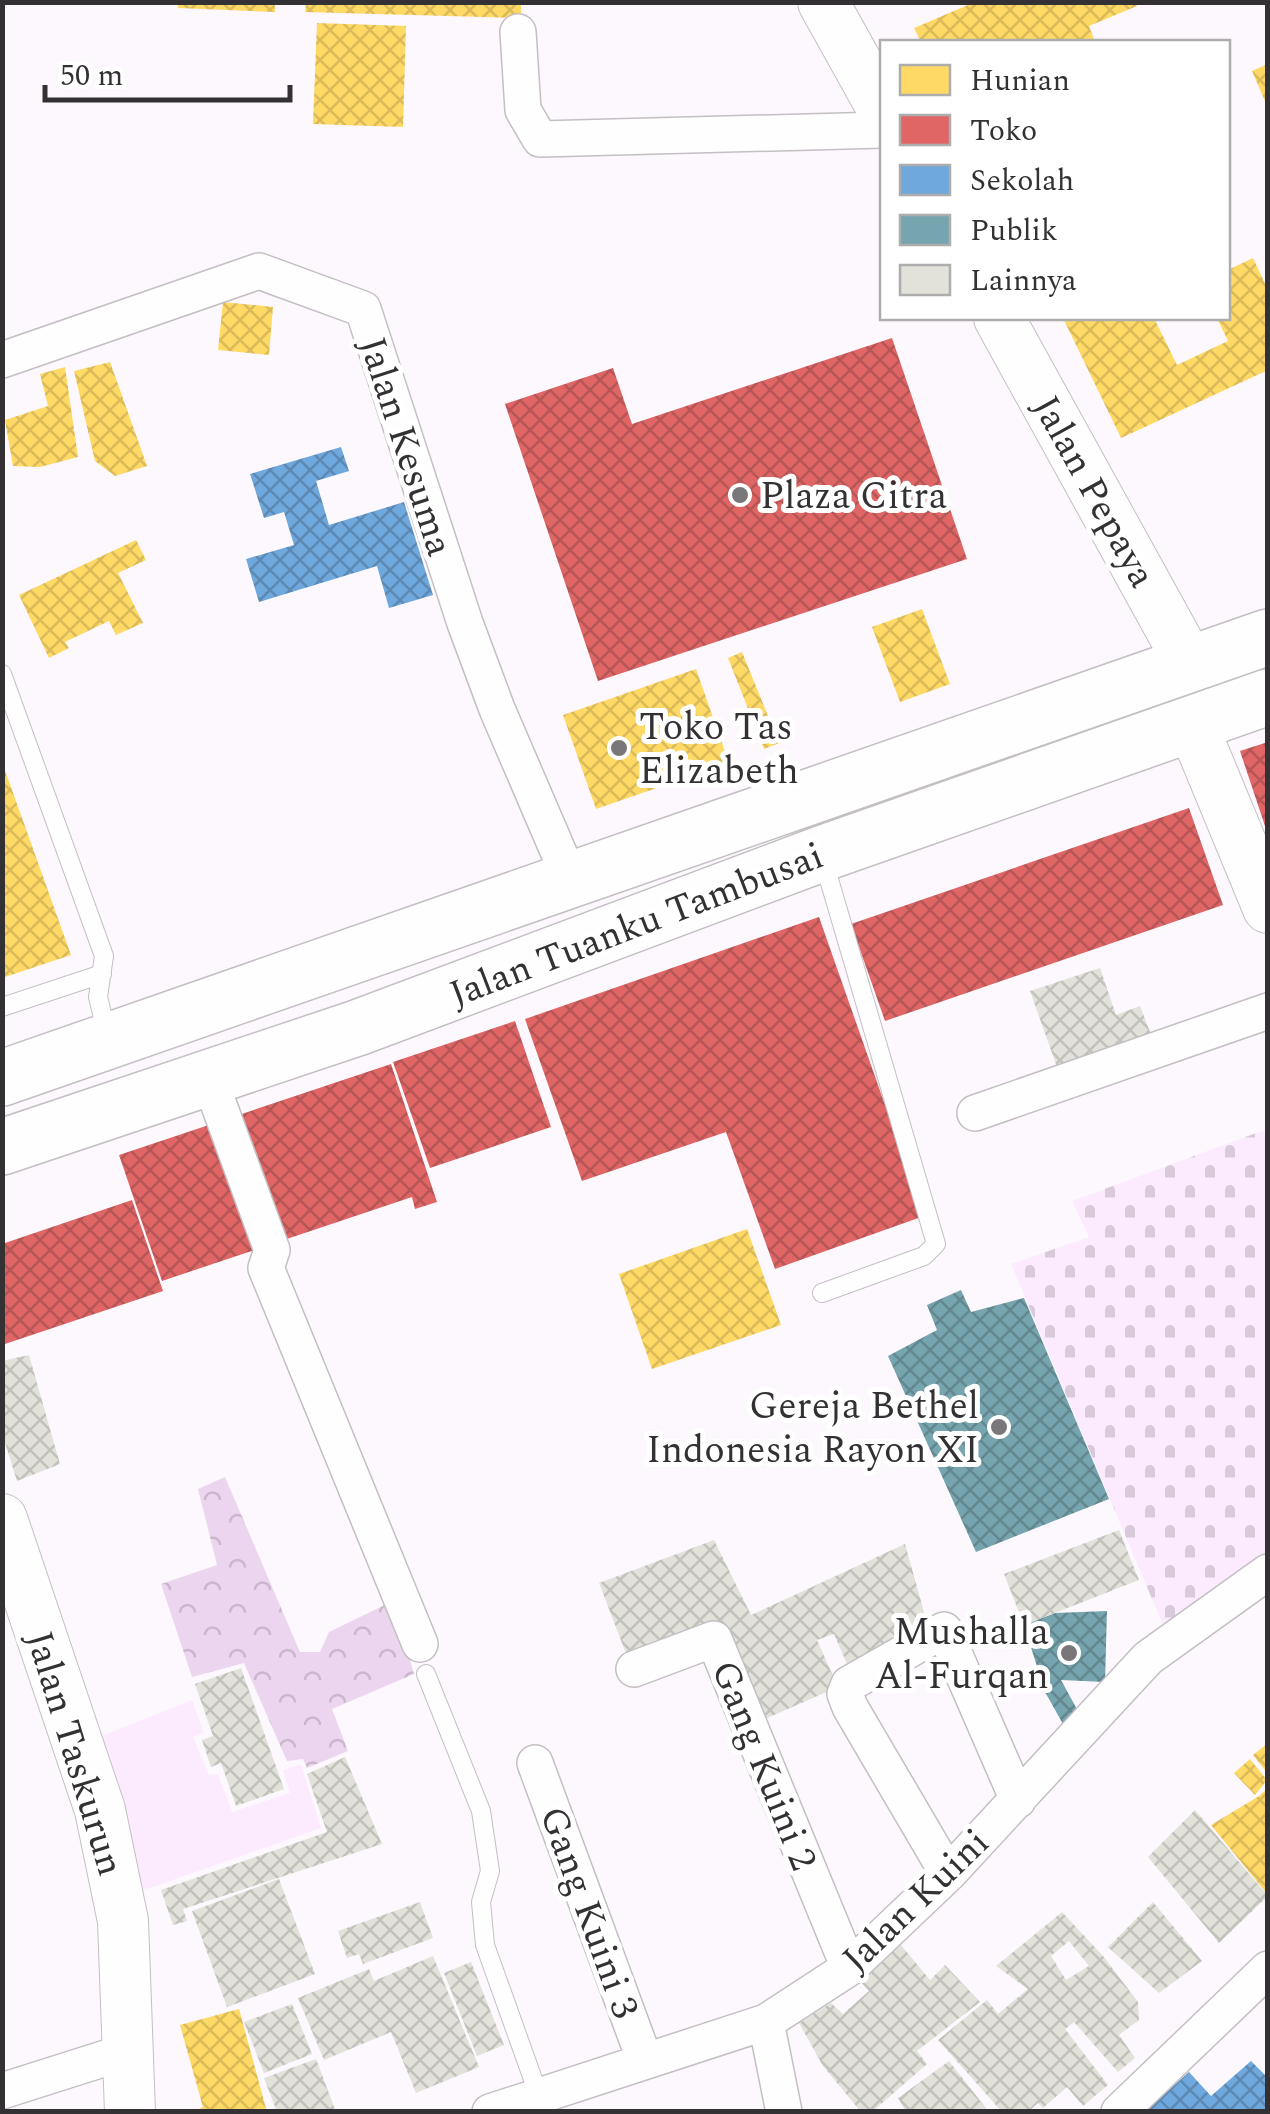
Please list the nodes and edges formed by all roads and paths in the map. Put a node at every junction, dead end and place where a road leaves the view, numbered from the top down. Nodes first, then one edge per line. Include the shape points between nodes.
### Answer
1 (824, 2) edge
2 (518, 32) dead end
3 (880, 104) edge
4 (880, 130) edge
5 (1000, 320) edge
6 (2, 360) edge
7 (1268, 637) edge
8 (1190, 664) junction
9 (2, 674) edge
10 (1268, 698) edge
11 (1192, 724) junction
12 (821, 854) junction
13 (572, 881) junction
14 (1268, 908) edge
15 (102, 974) junction
16 (2, 1007) edge
17 (1268, 1011) edge
18 (108, 1041) junction
19 (2, 1078) edge
20 (210, 1078) junction
21 (974, 1113) dead end
22 (2, 1147) edge
23 (822, 1293) dead end
24 (2, 1519) edge
25 (1268, 1572) edge
26 (423, 1658) joint
27 (634, 1669) dead end
28 (535, 1763) dead end
29 (1018, 1800) junction
30 (948, 1874) junction
31 (849, 1968) junction
32 (1268, 1969) edge
33 (766, 2022) junction
34 (128, 2051) junction
35 (646, 2061) junction
36 (2, 2091) edge
37 (539, 2096) junction
38 (130, 2112) edge
39 (490, 2112) edge
40 (784, 2112) edge
41 (1120, 2112) edge

1 - 3 street
2 - 4 street via 523,110 540,138
5 - 8 street, Jalan Pepaya
6 - 13 street, Jalan Kesuma via 259,271 363,310 471,640
7 - 8 main road, Jalan Tuanku Tambusai
8 - 13 main road, Jalan Tuanku Tambusai
9 - 15 lane via 104,956
10 - 11 main road, Jalan Tuanku Tambusai
11 - 12 main road, Jalan Tuanku Tambusai
11 - 14 street
12 - 20 main road, Jalan Tuanku Tambusai
12 - 23 lane via 936,1236 924,1256
13 - 18 main road, Jalan Tuanku Tambusai
15 - 16 lane
15 - 18 lane via 98,997
17 - 21 street
18 - 19 main road, Jalan Tuanku Tambusai
20 - 22 main road, Jalan Tuanku Tambusai
20 - 26 street via 272,1250 266,1268
24 - 34 street, Jalan Taskurun via 100,1810 123,1920
25 - 29 street, Jalan Kuini via 1148,1658
26 - 37 lane via 480,1811 490,1871 481,1902 485,1944
27 - 31 street, Gang Kuini 2 via 714,1639
28 - 35 street, Gang Kuini 3
29 - 30 street, Jalan Kuini
29 - 30 street via 944,1630 849,1684 850,1707
30 - 31 street, Jalan Kuini
31 - 33 street, Jalan Kuini
32 - 41 street
33 - 35 street, Jalan Kuini
33 - 40 street
34 - 36 street
34 - 38 street, Jalan Taskurun
35 - 37 street, Jalan Kuini
37 - 39 street, Jalan Kuini

